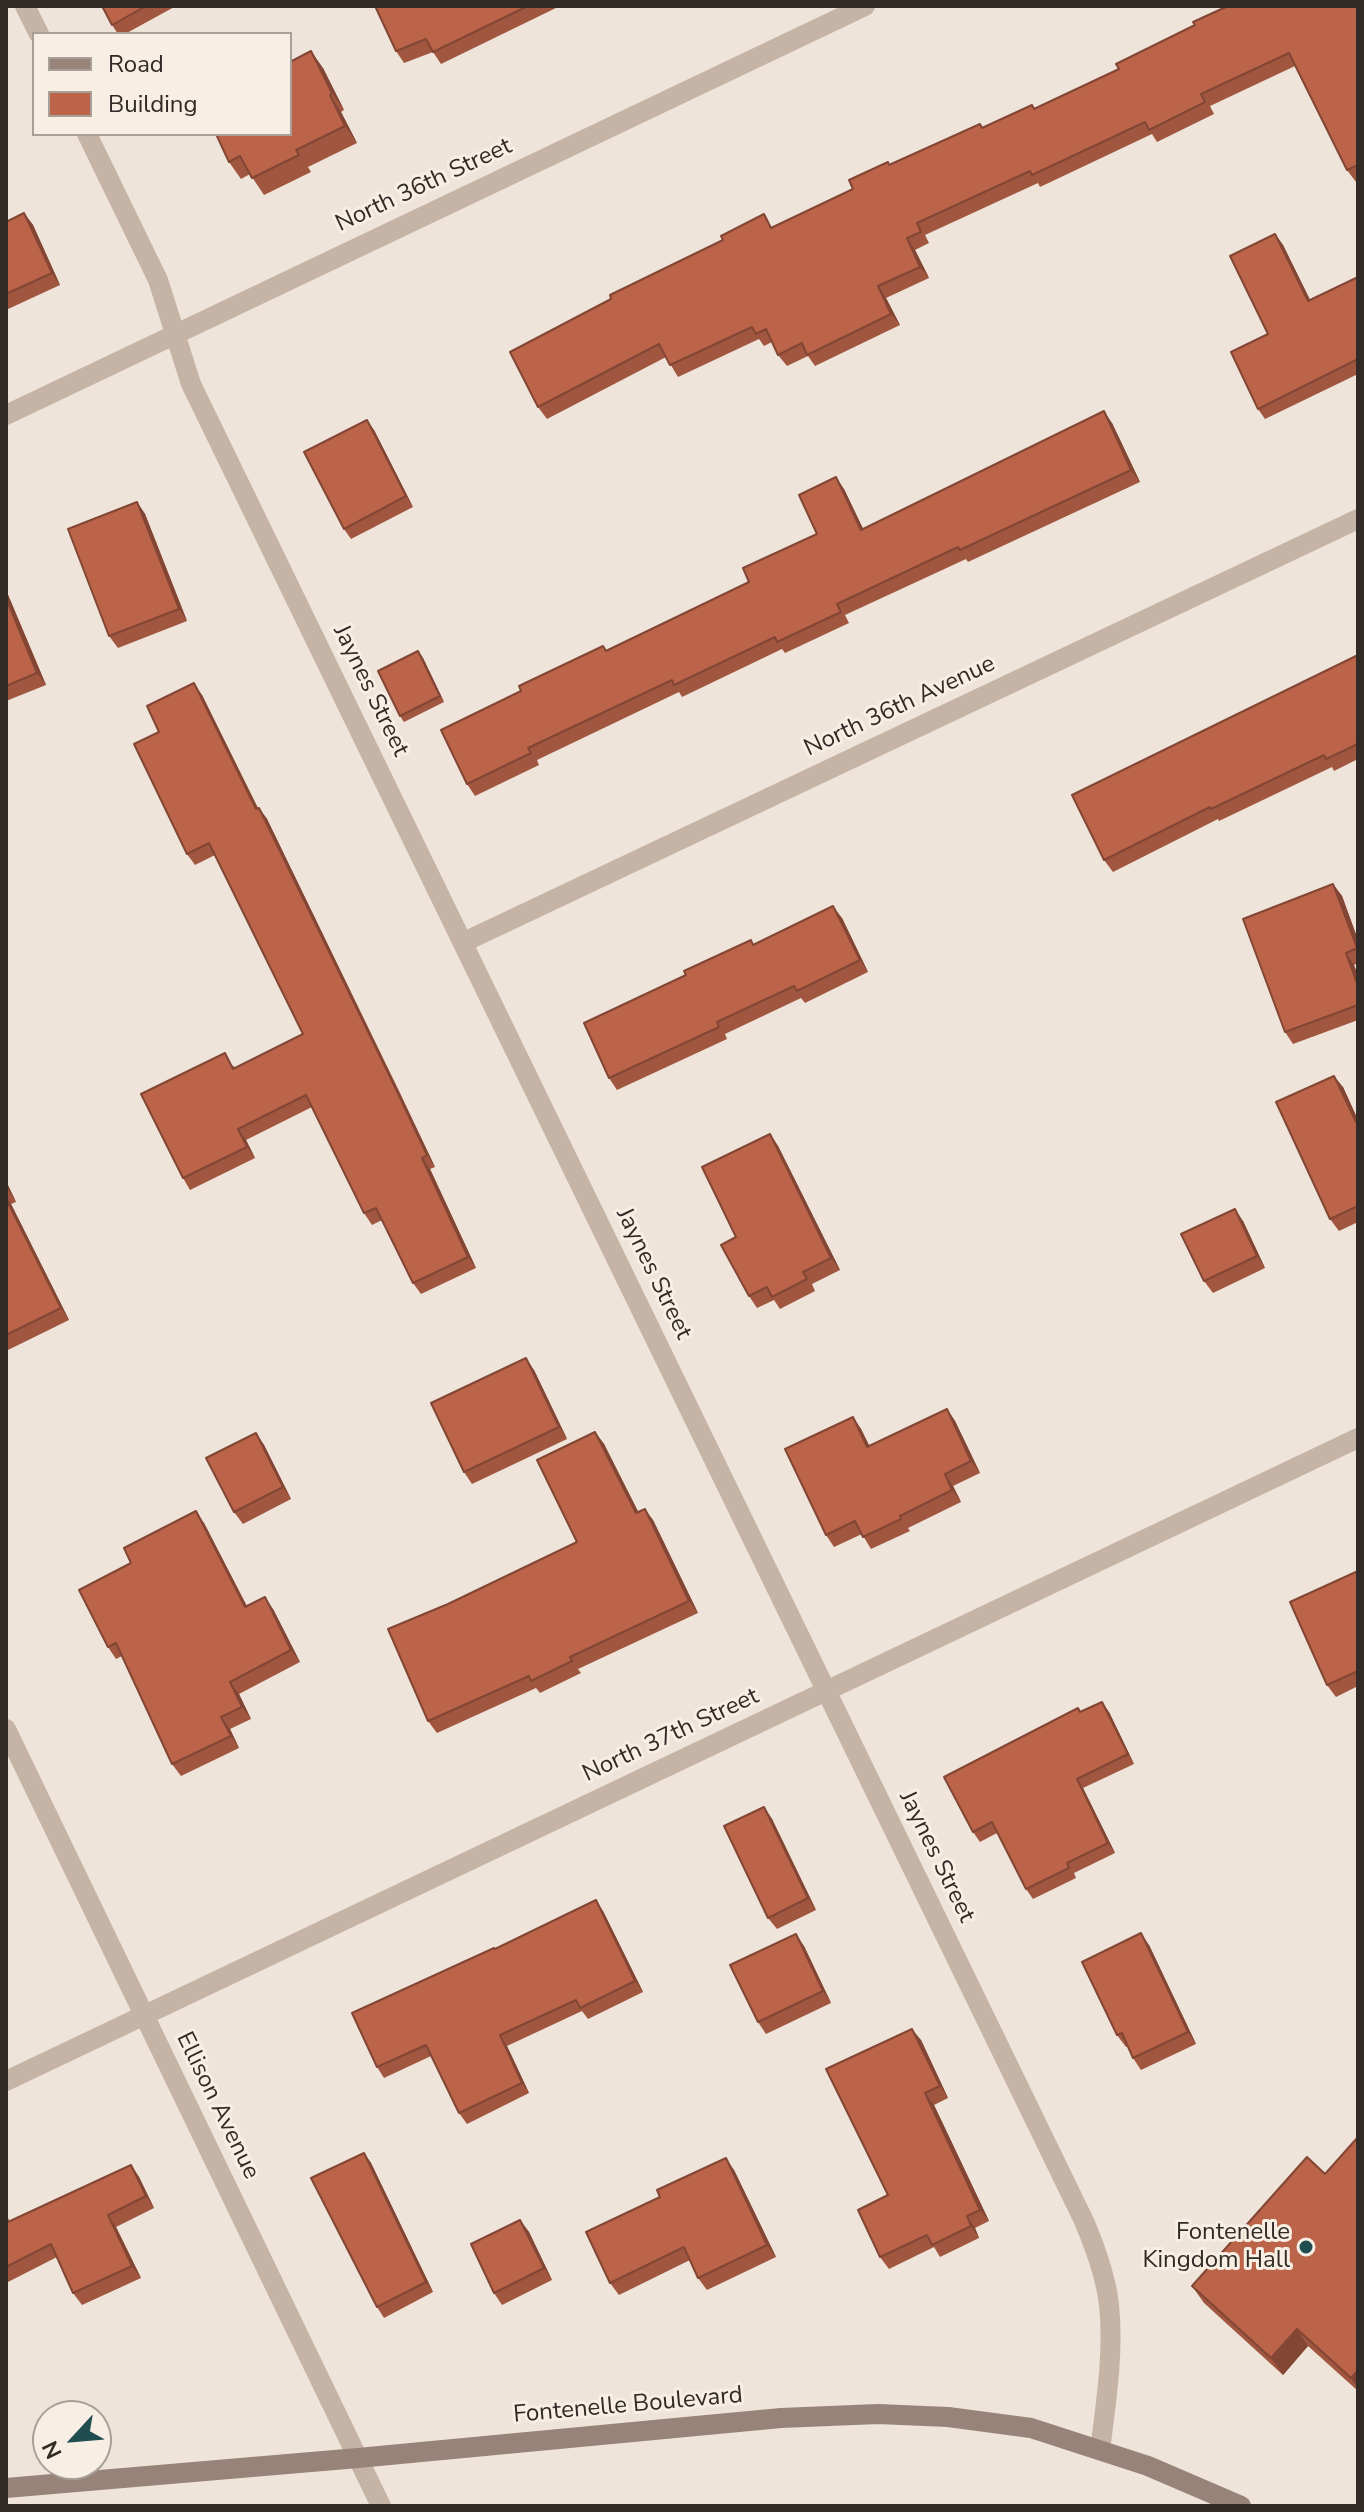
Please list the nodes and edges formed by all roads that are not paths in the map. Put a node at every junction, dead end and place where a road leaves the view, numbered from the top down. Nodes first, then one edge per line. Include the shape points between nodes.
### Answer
1 (25, 6) edge
2 (865, 6) edge
3 (38, 32) edge
4 (88, 136) edge
5 (175, 333) junction
6 (6, 415) edge
7 (1358, 519) edge
8 (464, 942) junction
9 (1358, 1438) edge
10 (827, 1690) junction
11 (6, 1729) edge
12 (144, 2015) junction
13 (6, 2081) edge
14 (1100, 2450) junction
15 (358, 2458) junction
16 (6, 2488) edge
17 (381, 2506) edge
18 (1241, 2506) edge

1 - 3 street
2 - 5 street, North 36th Street
4 - 5 street, Jaynes Street via 158,280
5 - 6 street, North 36th Street
5 - 8 street, Jaynes Street via 191,384
7 - 8 street, North 36th Avenue
8 - 10 street, Jaynes Street
9 - 10 street, North 37th Street
10 - 12 street, North 37th Street
10 - 14 street, Jaynes Street via 1097,2253 1109,2304 1110,2337
11 - 12 street, Ellison Avenue
12 - 13 street, North 37th Street
12 - 15 street, Ellison Avenue
14 - 15 main road, Fontenelle Boulevard via 1031,2428 878,2414 781,2418
14 - 18 main road, Fontenelle Boulevard
15 - 16 main road, Fontenelle Boulevard
15 - 17 street, Ellison Avenue

